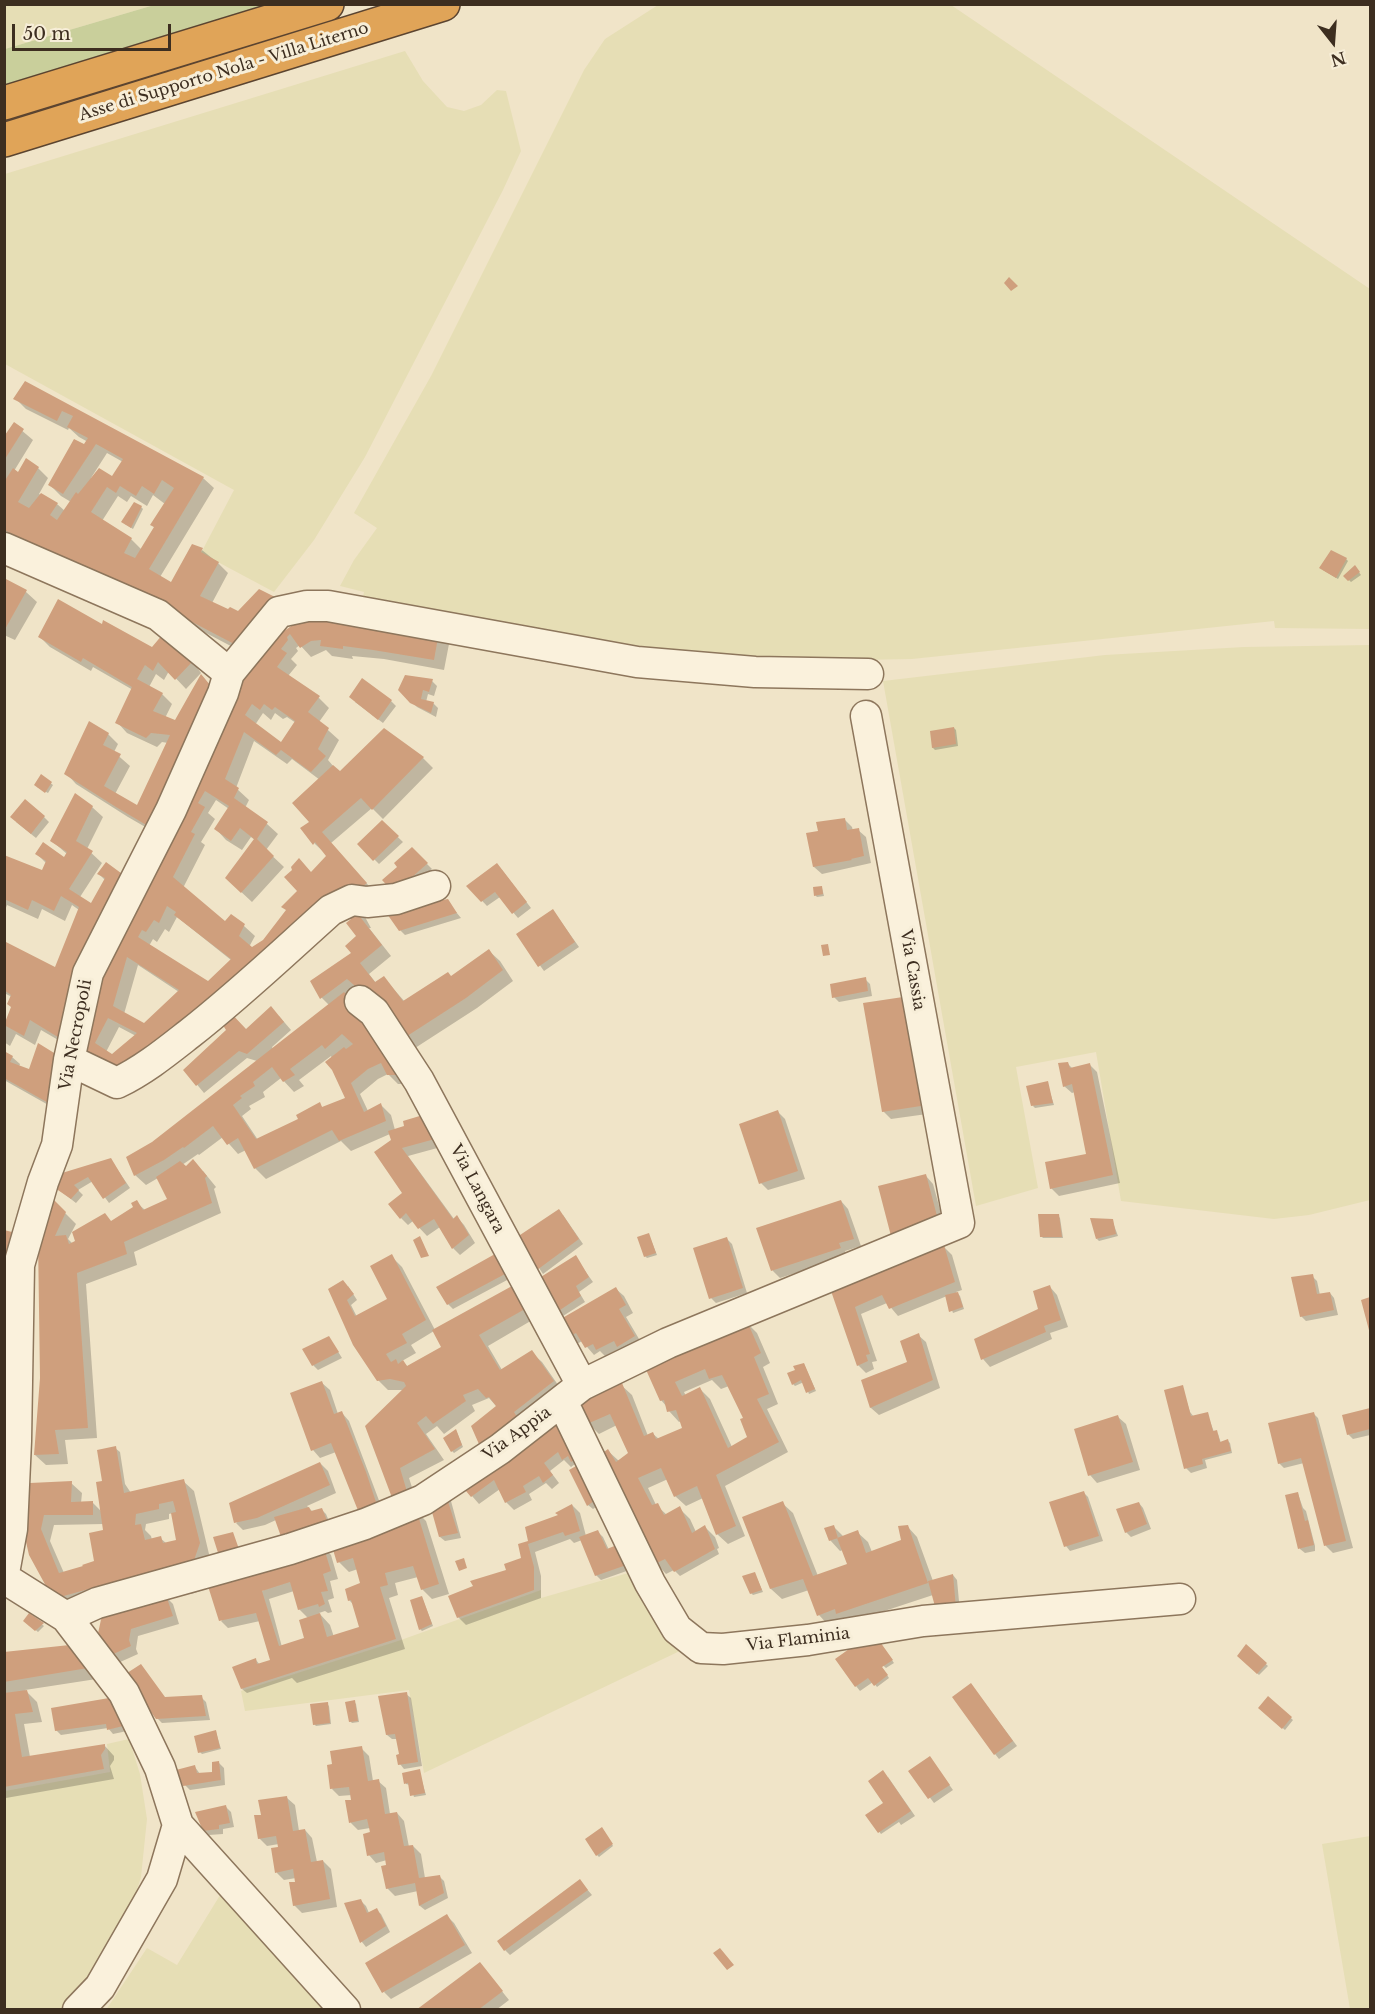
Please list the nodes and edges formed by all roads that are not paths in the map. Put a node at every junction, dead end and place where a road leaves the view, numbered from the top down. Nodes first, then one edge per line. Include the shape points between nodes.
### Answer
1 (327, 4) edge
2 (444, 4) edge
3 (4, 103) edge
4 (4, 140) edge
5 (4, 548) edge
6 (229, 673) junction
7 (868, 674) dead end
8 (866, 716) dead end
9 (435, 886) dead end
10 (360, 1001) dead end
11 (69, 1060) junction
12 (959, 1223) joint
13 (572, 1393) junction
14 (4, 1573) edge
15 (4, 1578) edge
16 (1180, 1599) dead end
17 (66, 1617) junction
18 (178, 1825) junction
19 (78, 2010) edge
20 (345, 2010) edge

1 - 3 highway, Asse di Supporto Nola - Villa Literno
2 - 4 highway, Asse di Supporto Nola - Villa Literno
5 - 6 street via 158,615
6 - 7 street via 279,612 328,606 637,662 755,672
6 - 11 street, Via Necropoli via 171,810 88,974
8 - 12 street, Via Cassia
9 - 11 street via 396,899 352,900 331,910 218,1011 130,1077 117,1083
10 - 13 street, Via Langara via 374,1012 419,1081
11 - 14 street, Via Necropoli via 57,1145 18,1265 12,1529
12 - 13 street, Via Appia via 668,1343
13 - 16 street, Via Flaminia via 650,1583 677,1629 701,1648 808,1640 923,1621
13 - 17 street, Via Appia via 500,1449 423,1500 290,1549 97,1603
15 - 17 street
17 - 18 street via 124,1693 160,1768
18 - 19 street via 162,1879 100,1987
18 - 20 street

